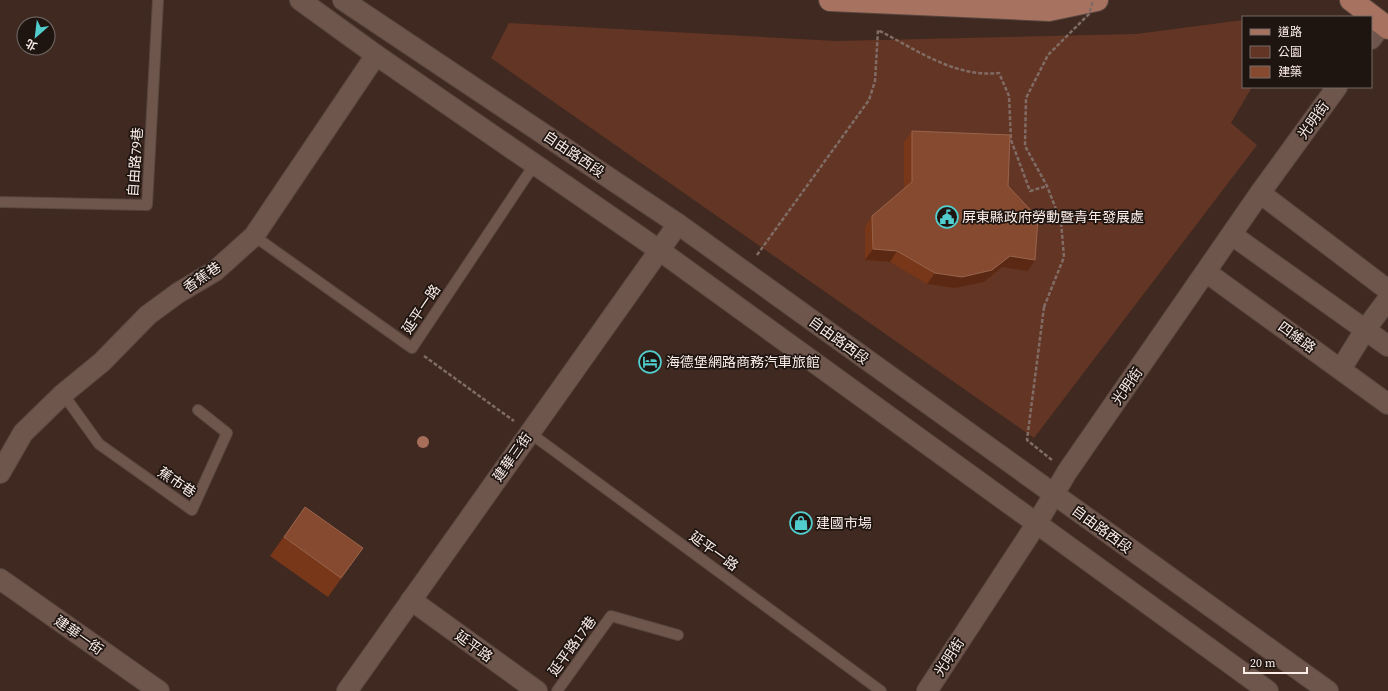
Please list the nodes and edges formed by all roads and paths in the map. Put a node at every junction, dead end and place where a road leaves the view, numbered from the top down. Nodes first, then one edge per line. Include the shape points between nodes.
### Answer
1 (158, 0) edge
2 (300, 0) edge
3 (343, 0) edge
4 (830, 0) edge
5 (1093, 0) edge
6 (1097, 0) edge
7 (1352, 0) edge
8 (1366, 16) edge
9 (1372, 22) edge
10 (1380, 31) edge
11 (376, 55) junction
12 (1335, 88) edge
13 (534, 165) junction
14 (1047, 186) junction
15 (1260, 193) junction
16 (0, 202) edge
17 (678, 224) junction
18 (1232, 234) junction
19 (254, 236) junction
20 (658, 250) junction
21 (745, 272) junction
22 (1206, 272) junction
23 (1388, 290) edge
24 (1388, 299) edge
25 (1365, 330) junction
26 (1388, 346) edge
27 (412, 348) junction
28 (1341, 369) junction
29 (63, 394) junction
30 (1388, 404) edge
31 (198, 410) dead end
32 (530, 433) junction
33 (1067, 472) junction
34 (0, 473) edge
35 (1054, 494) junction
36 (1037, 523) junction
37 (0, 579) edge
38 (411, 600) junction
39 (678, 635) dead end
40 (159, 691) edge
41 (347, 691) edge
42 (537, 691) edge
43 (557, 691) edge
44 (881, 691) edge
45 (927, 691) edge
46 (1268, 691) edge
47 (1328, 691) edge

1 - 16 lane, 自由路79巷 via 147,205
2 - 11 street
3 - 17 street, 自由路西段
4 - 6 main road via 1049,10
5 - 14 path, bridge via 1088,14 1048,55 1026,98 1025,146
7 - 8 main road
9 - 10 main road
11 - 13 street
11 - 19 street, 香蕉巷
12 - 15 street, 光明街
13 - 20 street
13 - 27 lane, 延平一路
14 - 21 path via 1030,191 1011,140 1009,96 999,73 986,74 954,69 878,30 878,62 869,100
14 - 33 path, bridge via 1061,222 1064,257 1044,307 1027,440
15 - 18 street, 光明街
15 - 23 street
17 - 20 street, 建華三街
17 - 21 street, 自由路西段
18 - 22 street, 光明街
18 - 25 street
19 - 27 lane, 延平一路
19 - 29 street, 香蕉巷 via 215,271 148,315 102,362
20 - 32 street, 建華三街
20 - 36 street
21 - 35 street, 自由路西段
22 - 28 street, 四維路
22 - 33 street, 光明街
24 - 25 street
25 - 26 street
25 - 28 street
27 - 32 path
28 - 30 street, 四維路
29 - 31 lane, 蕉市巷 via 99,444 192,510 227,433
29 - 34 street, 香蕉巷 via 23,433
32 - 38 street, 建華三街
32 - 44 lane, 延平一路
33 - 35 street, 光明街
35 - 36 street, 光明街
35 - 47 street, 自由路西段
36 - 45 street, 光明街
36 - 46 street
37 - 40 street, 建華一街
38 - 41 street, 建華三街
38 - 42 street, 延平路
39 - 43 lane, 延平路17巷 via 611,616

